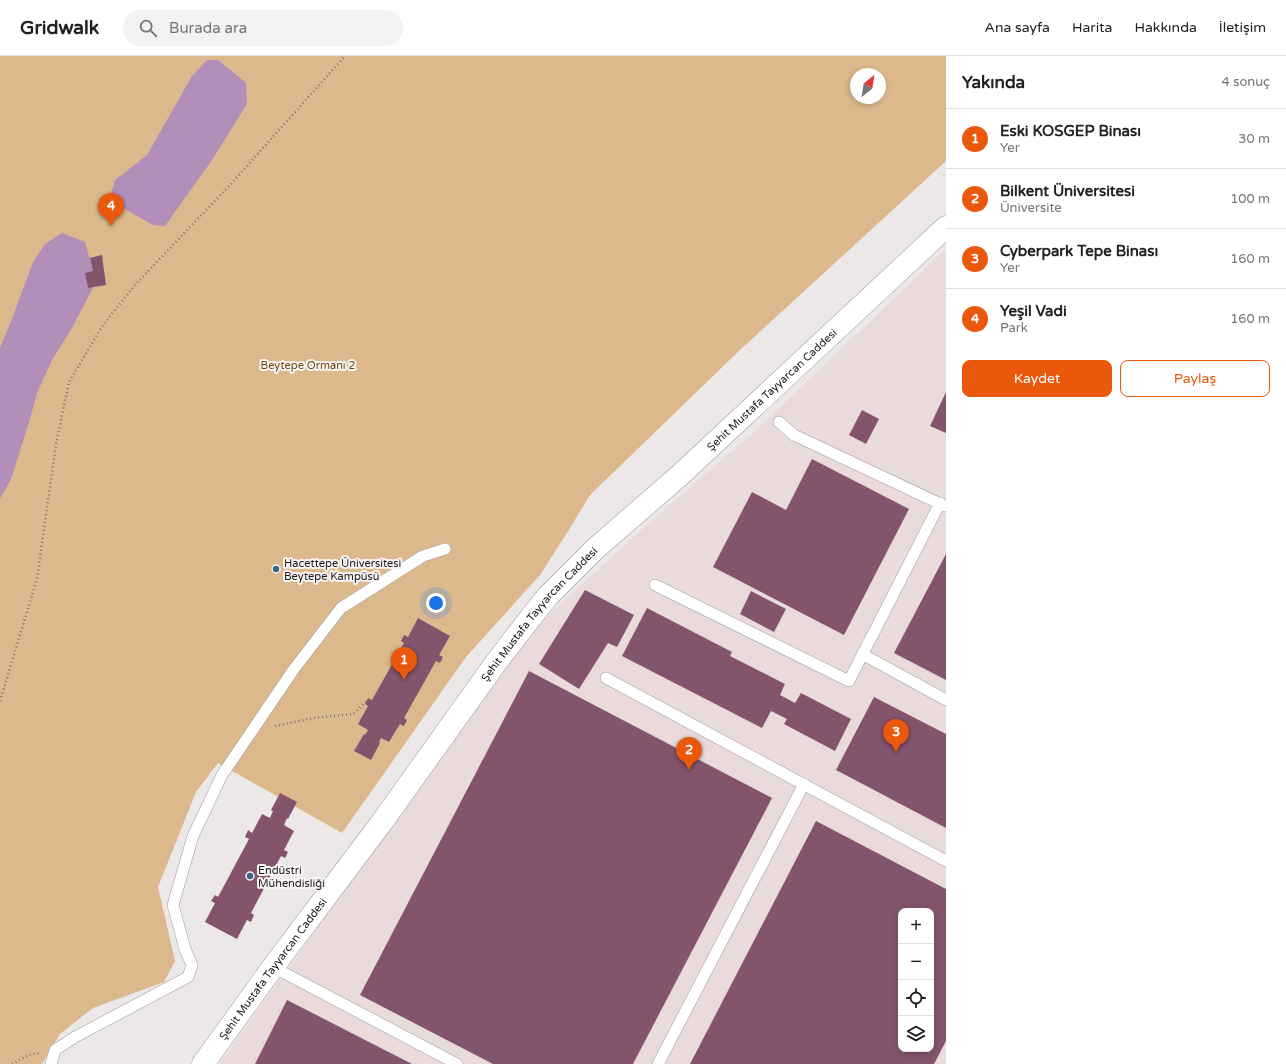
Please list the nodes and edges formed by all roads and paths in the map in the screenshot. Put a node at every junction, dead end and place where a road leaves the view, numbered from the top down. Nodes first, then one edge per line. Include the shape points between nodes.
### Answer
1 (345, 56) edge
2 (946, 227) edge
3 (778, 422) dead end
4 (943, 505) edge
5 (445, 549) dead end
6 (655, 585) dead end
7 (862, 654) junction
8 (606, 678) dead end
9 (946, 700) edge
10 (0, 701) edge
11 (366, 701) dead end
12 (251, 732) junction
13 (804, 784) junction
14 (946, 860) edge
15 (273, 967) junction
16 (55, 1050) junction
17 (12, 1064) edge
18 (51, 1064) edge
19 (203, 1064) edge
20 (457, 1064) edge
21 (658, 1064) edge

1 - 10 path via 230,185 135,285 103,325 69,382 56,444 37,579
2 - 15 main road, Şehit Mustafa Tayyarcan Caddesi via 684,471 594,549 548,596 495,664 382,822
3 - 4 lane via 794,435
4 - 7 lane
5 - 12 lane via 423,556 341,608 294,669
6 - 7 lane via 849,681
7 - 9 lane
8 - 13 lane
11 - 12 path via 353,714 314,718
12 - 16 lane via 222,775 193,836 173,905 192,965 188,977
13 - 14 lane
13 - 21 lane
15 - 19 main road, Şehit Mustafa Tayyarcan Caddesi
15 - 20 lane
16 - 17 path via 28,1055
16 - 18 lane

